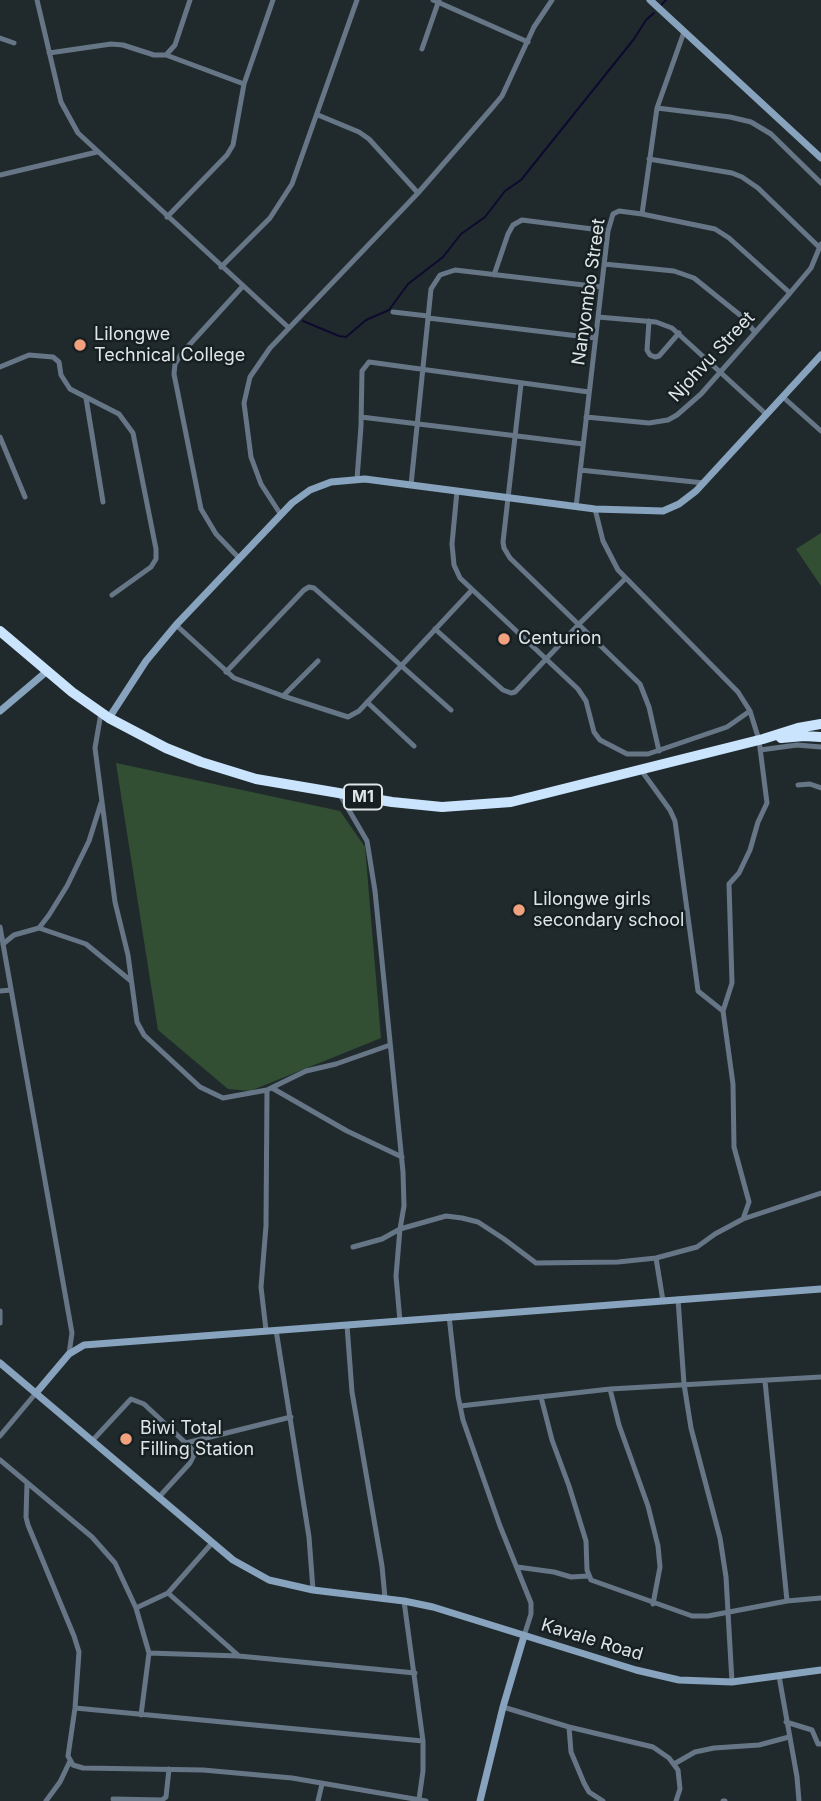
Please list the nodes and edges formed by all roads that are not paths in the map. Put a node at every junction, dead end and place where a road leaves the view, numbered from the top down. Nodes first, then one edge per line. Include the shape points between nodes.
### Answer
1 (37, 0) edge
2 (190, 0) edge
3 (273, 0) edge
4 (357, 0) edge
5 (552, 0) edge
6 (650, 0) edge
7 (437, 1) edge
8 (684, 32) junction
9 (0, 38) edge
10 (527, 42) junction
11 (14, 43) dead end
12 (422, 49) dead end
13 (49, 53) junction
14 (166, 55) junction
15 (244, 84) junction
16 (657, 108) junction
17 (318, 115) junction
18 (97, 152) junction
19 (821, 158) edge
20 (649, 159) junction
21 (0, 175) edge
22 (821, 183) edge
23 (418, 193) junction
24 (642, 214) junction
25 (167, 218) junction
26 (608, 231) junction
27 (820, 246) edge
28 (604, 264) junction
29 (221, 267) junction
30 (494, 275) junction
31 (243, 286) junction
32 (601, 286) junction
33 (790, 293) junction
34 (393, 312) dead end
35 (428, 317) junction
36 (598, 317) junction
37 (649, 321) junction
38 (289, 328) junction
39 (755, 332) junction
40 (679, 333) junction
41 (596, 338) junction
42 (821, 355) edge
43 (0, 367) edge
44 (422, 370) junction
45 (721, 371) junction
46 (521, 384) junction
47 (589, 392) junction
48 (86, 397) junction
49 (783, 397) junction
50 (767, 415) junction
51 (361, 417) junction
52 (586, 417) junction
53 (417, 424) junction
54 (821, 431) edge
55 (0, 437) edge
56 (515, 437) junction
57 (583, 444) junction
58 (580, 470) junction
59 (357, 479) junction
60 (704, 483) junction
61 (411, 485) junction
62 (457, 491) junction
63 (25, 497) dead end
64 (508, 497) junction
65 (103, 502) dead end
66 (576, 507) junction
67 (594, 509) junction
68 (281, 515) junction
69 (239, 558) junction
70 (625, 579) junction
71 (471, 590) junction
72 (113, 595) dead end
73 (580, 624) junction
74 (176, 625) junction
75 (435, 629) junction
76 (0, 631) edge
77 (546, 660) junction
78 (318, 661) dead end
79 (400, 665) junction
80 (46, 672) junction
81 (226, 672) junction
82 (283, 696) junction
83 (367, 702) junction
84 (451, 710) dead end
85 (0, 711) edge
86 (750, 711) junction
87 (105, 715) junction
88 (821, 724) edge
89 (821, 737) edge
90 (760, 743) junction
91 (414, 746) dead end
92 (821, 747) edge
93 (659, 751) junction
94 (640, 769) junction
95 (798, 785) dead end
96 (821, 788) edge
97 (339, 793) junction
98 (102, 800) junction
99 (0, 928) edge
100 (40, 928) junction
101 (3, 944) junction
102 (131, 981) junction
103 (11, 990) junction
104 (0, 992) edge
105 (723, 1011) junction
106 (390, 1045) junction
107 (270, 1089) junction
108 (402, 1157) junction
109 (821, 1193) edge
110 (743, 1219) junction
111 (400, 1229) junction
112 (353, 1247) dead end
113 (656, 1258) junction
114 (821, 1289) edge
115 (678, 1299) junction
116 (663, 1301) junction
117 (0, 1311) edge
118 (449, 1316) junction
119 (400, 1321) junction
120 (0, 1323) edge
121 (347, 1325) junction
122 (276, 1329) junction
123 (266, 1330) junction
124 (69, 1354) junction
125 (0, 1363) edge
126 (821, 1377) edge
127 (765, 1381) junction
128 (684, 1384) junction
129 (610, 1389) junction
130 (36, 1392) junction
131 (541, 1397) junction
132 (460, 1406) junction
133 (291, 1417) junction
134 (0, 1436) edge
135 (92, 1441) junction
136 (186, 1443) junction
137 (0, 1460) edge
138 (27, 1483) junction
139 (159, 1497) junction
140 (212, 1543) junction
141 (517, 1567) junction
142 (588, 1576) junction
143 (313, 1590) junction
144 (168, 1593) junction
145 (385, 1598) junction
146 (821, 1598) edge
147 (404, 1601) junction
148 (787, 1601) junction
149 (653, 1604) junction
150 (136, 1608) junction
151 (728, 1611) junction
152 (524, 1636) junction
153 (149, 1653) junction
154 (239, 1656) junction
155 (821, 1670) edge
156 (415, 1673) junction
157 (779, 1676) junction
158 (732, 1682) junction
159 (503, 1707) junction
160 (75, 1708) junction
161 (141, 1715) junction
162 (786, 1722) junction
163 (569, 1727) junction
164 (789, 1737) junction
165 (423, 1741) junction
166 (821, 1744) edge
167 (70, 1761) junction
168 (674, 1764) junction
169 (169, 1769) junction
170 (322, 1784) junction
171 (391, 1798) edge
172 (113, 1799) edge
173 (422, 1800) edge
174 (46, 1801) edge
175 (318, 1801) edge
176 (480, 1801) edge
177 (603, 1801) edge
178 (676, 1801) edge
179 (799, 1801) edge

1 - 13 street
2 - 14 street via 175,45
3 - 15 street
4 - 17 street
5 - 10 street
6 - 8 street
7 - 10 street
7 - 12 street
8 - 16 street
8 - 19 street
9 - 11 street
10 - 23 street via 502,96
13 - 14 street via 111,44
13 - 18 street via 68,118
14 - 15 street
15 - 25 street via 230,151
16 - 20 street
16 - 22 street via 751,122 771,134
17 - 23 street via 369,139
17 - 29 street via 285,197
18 - 21 street
18 - 25 street
20 - 24 street
20 - 27 street via 742,177
23 - 38 street
24 - 26 street, Nanyombo Street via 615,212
24 - 33 street via 722,232
25 - 29 street
26 - 28 street, Nanyombo Street
26 - 30 street via 522,220 508,234
27 - 33 street, Njohvu Street via 811,268
28 - 32 street, Nanyombo Street
28 - 39 street via 674,271 694,278
29 - 31 street
30 - 32 street
30 - 35 street via 455,271 440,275 431,289
31 - 38 street
31 - 69 street via 181,354 174,374 201,509
32 - 36 street, Nanyombo Street
33 - 39 street, Njohvu Street
34 - 35 street
35 - 41 street
35 - 44 street
36 - 37 street
36 - 41 street, Nanyombo Street
37 - 40 street
37 - 40 street via 647,350 655,358
38 - 68 street via 253,370 244,403 254,467
39 - 45 street, Njohvu Street
40 - 45 street
41 - 47 street, Nanyombo Street
42 - 49 street
43 - 48 street via 29,355 53,357 70,389
44 - 46 street
44 - 51 street via 366,364
44 - 53 street
45 - 50 street
45 - 52 street, Njohvu Street via 668,420 649,423
46 - 47 street
46 - 56 street
47 - 52 street, Nanyombo Street
48 - 65 street
48 - 72 street via 119,414 132,433 156,549 151,567
49 - 50 street
49 - 54 street
50 - 60 street
51 - 53 street
51 - 59 street
52 - 57 street, Nanyombo Street
53 - 56 street
53 - 61 street
55 - 63 street
56 - 57 street
56 - 64 street
57 - 58 street, Nanyombo Street
58 - 60 street
58 - 66 street, Nanyombo Street
59 - 61 street
59 - 68 street via 320,485
60 - 67 street via 679,505 663,511
61 - 62 street
62 - 64 street
62 - 71 street via 453,558 460,578
64 - 66 street
64 - 73 street via 503,542 507,554
66 - 67 street
67 - 70 street via 607,552
68 - 69 street
69 - 74 street
70 - 73 street
70 - 86 street via 732,685
71 - 75 street
71 - 77 street
73 - 77 street
73 - 93 street via 640,684
74 - 81 street
74 - 87 street
75 - 77 street via 511,694
75 - 79 street
76 - 80 highway, M1
77 - 93 street via 583,695 600,740 627,754
78 - 82 street
79 - 81 street via 319,590 309,587
79 - 83 street
79 - 84 street
80 - 85 street
80 - 87 highway, M1
81 - 82 street
82 - 83 street via 348,716
83 - 91 street
86 - 90 street
86 - 93 street via 727,727
87 - 97 highway, M1 via 201,762 285,785
87 - 98 street via 95,748
88 - 90 highway, M1
89 - 90 highway, M1 via 790,736
90 - 92 street
90 - 94 highway, M1
90 - 105 street via 767,803 750,850 729,884 732,983
94 - 97 highway, M1 via 493,805 442,807
94 - 105 street via 675,821 698,990
95 - 96 street
97 - 106 street via 367,841
98 - 100 street via 77,867
98 - 102 street
99 - 101 street
100 - 101 street via 14,935
100 - 102 street via 86,944
101 - 103 street
102 - 107 street via 137,1022 144,1035 200,1087 223,1098
103 - 104 street
103 - 124 street via 72,1333
105 - 110 street via 733,1084 734,1147 749,1202
106 - 107 street via 306,1071
106 - 108 street
107 - 108 street
107 - 123 street via 261,1287
108 - 111 street
109 - 110 street
110 - 113 street via 697,1248
111 - 112 street
111 - 113 street via 446,1216 462,1218 478,1222 536,1263
111 - 119 street via 396,1276
113 - 116 street
114 - 115 street
115 - 116 street
115 - 128 street
116 - 118 street
117 - 120 street
118 - 119 street
118 - 132 street
119 - 121 street
121 - 122 street
121 - 145 street via 352,1392
122 - 123 street
122 - 133 street
123 - 124 street via 84,1345
124 - 130 street
125 - 130 street
126 - 127 street
127 - 128 street
127 - 148 street
128 - 129 street
128 - 151 street via 716,1518
129 - 131 street
129 - 149 street via 658,1546 660,1567
130 - 134 street
130 - 135 street
131 - 132 street
131 - 142 street via 586,1541
132 - 141 street
133 - 136 street
133 - 143 street
135 - 136 street via 135,1399
135 - 139 street
136 - 139 street via 193,1458
137 - 138 street
138 - 150 street via 109,1555
138 - 160 street via 28,1525 79,1652
139 - 140 street
140 - 143 street via 256,1574
140 - 144 street
141 - 142 street
141 - 152 street via 531,1603
142 - 149 street
143 - 145 street
144 - 150 street
144 - 154 street
145 - 147 street
146 - 148 street
147 - 152 street
147 - 156 street
148 - 151 street
149 - 151 street via 692,1616
150 - 153 street
151 - 158 street
152 - 158 street, Kavale Road via 661,1677
152 - 159 street, Kavale Road
153 - 154 street
153 - 161 street
154 - 156 street
155 - 157 street, Kavale Road
156 - 165 street
157 - 158 street, Kavale Road
157 - 162 street
159 - 163 street
159 - 176 street, Kavale Road
160 - 161 street
160 - 167 street
161 - 165 street
162 - 164 street
162 - 166 street via 812,1730
163 - 168 street via 653,1747
163 - 177 street via 571,1752 584,1783
164 - 168 street via 695,1752
164 - 179 street
165 - 173 street
167 - 169 street via 83,1768
167 - 174 street
168 - 178 street via 680,1778
169 - 170 street
169 - 172 street via 162,1800
170 - 171 street
170 - 175 street
171 - 173 street

